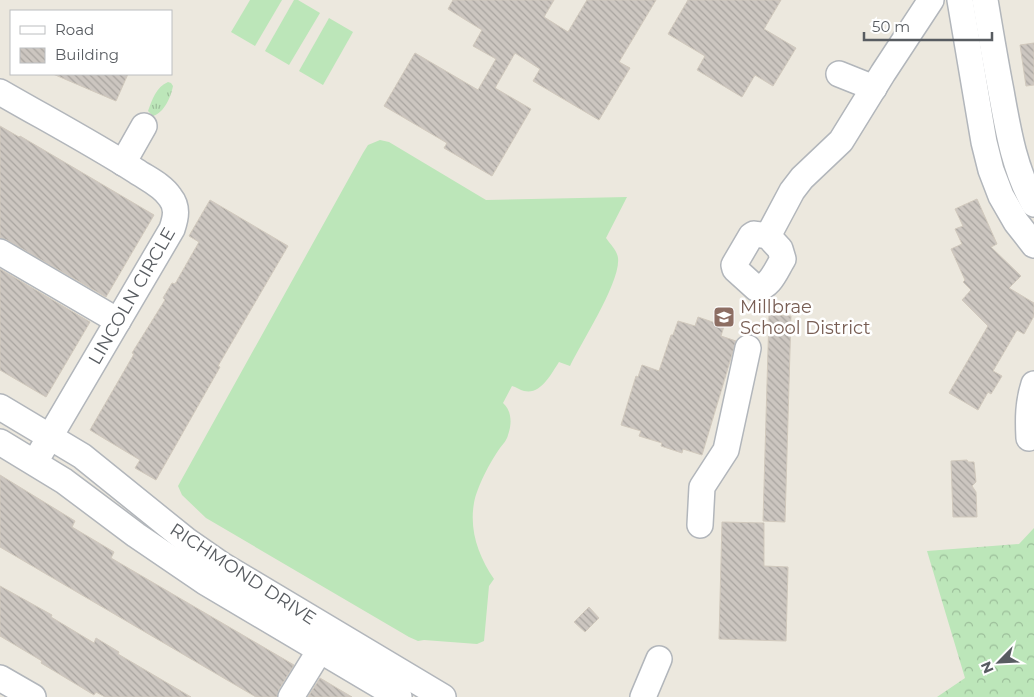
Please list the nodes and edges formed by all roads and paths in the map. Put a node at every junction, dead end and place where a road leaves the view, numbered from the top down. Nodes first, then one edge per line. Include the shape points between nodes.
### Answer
1 (931, 0) edge
2 (960, 0) edge
3 (985, 0) edge
4 (839, 74) dead end
5 (874, 88) junction
6 (0, 92) edge
7 (144, 126) dead end
8 (123, 163) junction
9 (1034, 204) edge
10 (768, 236) dead end
11 (1034, 246) edge
12 (0, 252) edge
13 (118, 321) junction
14 (748, 348) dead end
15 (1034, 384) edge
16 (0, 407) edge
17 (50, 436) junction
18 (1029, 438) dead end
19 (0, 442) edge
20 (35, 462) junction
21 (700, 526) dead end
22 (320, 650) junction
23 (659, 659) dead end
24 (0, 678) edge
25 (33, 697) edge
26 (291, 697) edge
27 (399, 697) edge
28 (443, 697) edge
29 (642, 697) edge

1 - 5 street
2 - 11 street via 991,170 1001,196
3 - 9 street via 1015,162
4 - 5 street
5 - 10 street via 841,141 792,191
6 - 8 street, LINCOLN CIRCLE
7 - 8 street
8 - 13 street, LINCOLN CIRCLE via 166,192 175,206 176,218
12 - 13 street
13 - 17 street, LINCOLN CIRCLE
14 - 21 street via 726,450 702,487
15 - 18 street via 1027,418
16 - 17 street, RICHMOND DRIVE
17 - 20 street, LINCOLN CIRCLE
17 - 28 street, RICHMOND DRIVE via 82,456 222,565
19 - 20 street, RICHMOND DRIVE
20 - 22 street, RICHMOND DRIVE via 184,568
22 - 26 street
22 - 27 street, RICHMOND DRIVE
23 - 29 street
24 - 25 street

